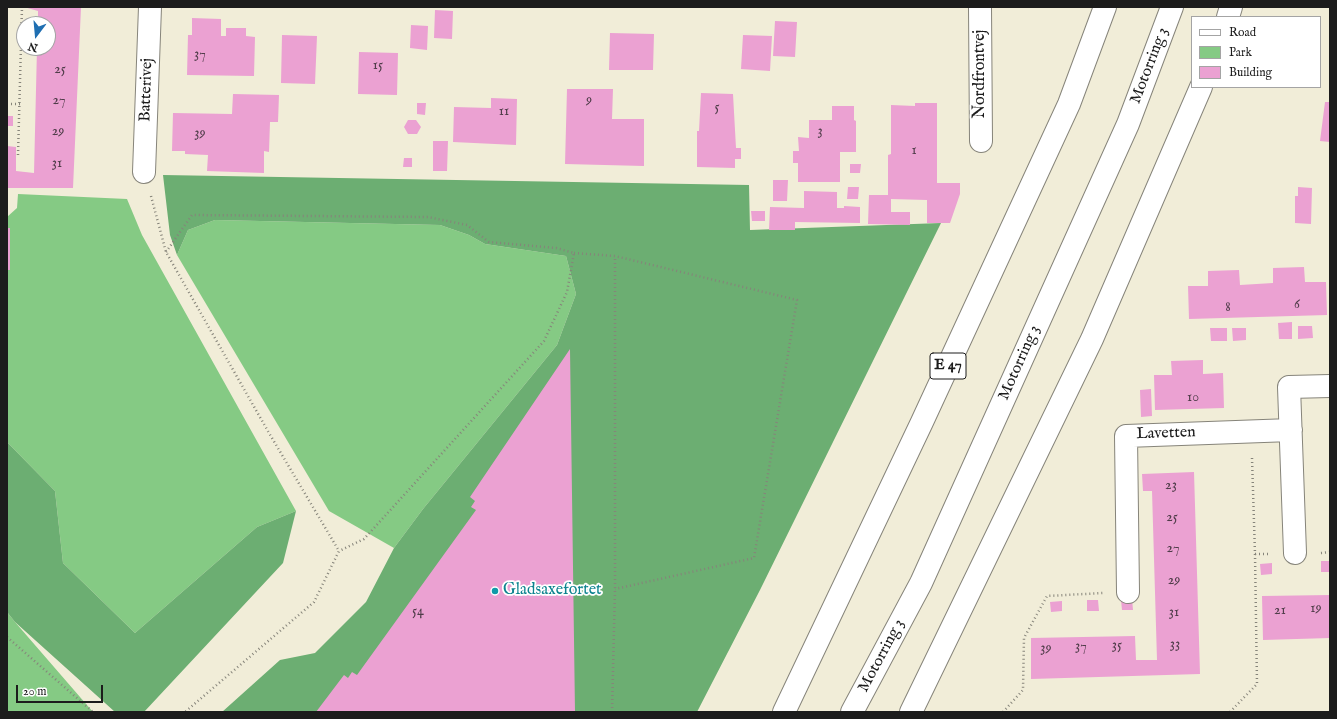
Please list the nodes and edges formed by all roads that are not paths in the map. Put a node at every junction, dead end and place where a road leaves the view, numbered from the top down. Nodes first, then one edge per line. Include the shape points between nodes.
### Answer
1 (150, 7) edge
2 (980, 7) edge
3 (1172, 7) edge
4 (1104, 11) edge
5 (1201, 88) edge
6 (981, 141) dead end
7 (144, 172) road end
8 (1330, 386) edge
9 (1291, 430) junction
10 (1295, 553) dead end
11 (1128, 592) road end
12 (784, 712) edge
13 (852, 712) edge
14 (911, 712) edge

1 - 7 main road, Batterivej
2 - 6 main road, Nordfrontvej
3 - 13 main road, Motorring 3 via 1128,124 921,583
4 - 12 main road, E 47 via 1069,104
5 - 14 main road via 1092,339
8 - 9 main road via 1289,387
9 - 10 main road
9 - 11 main road, Lavetten via 1126,436

